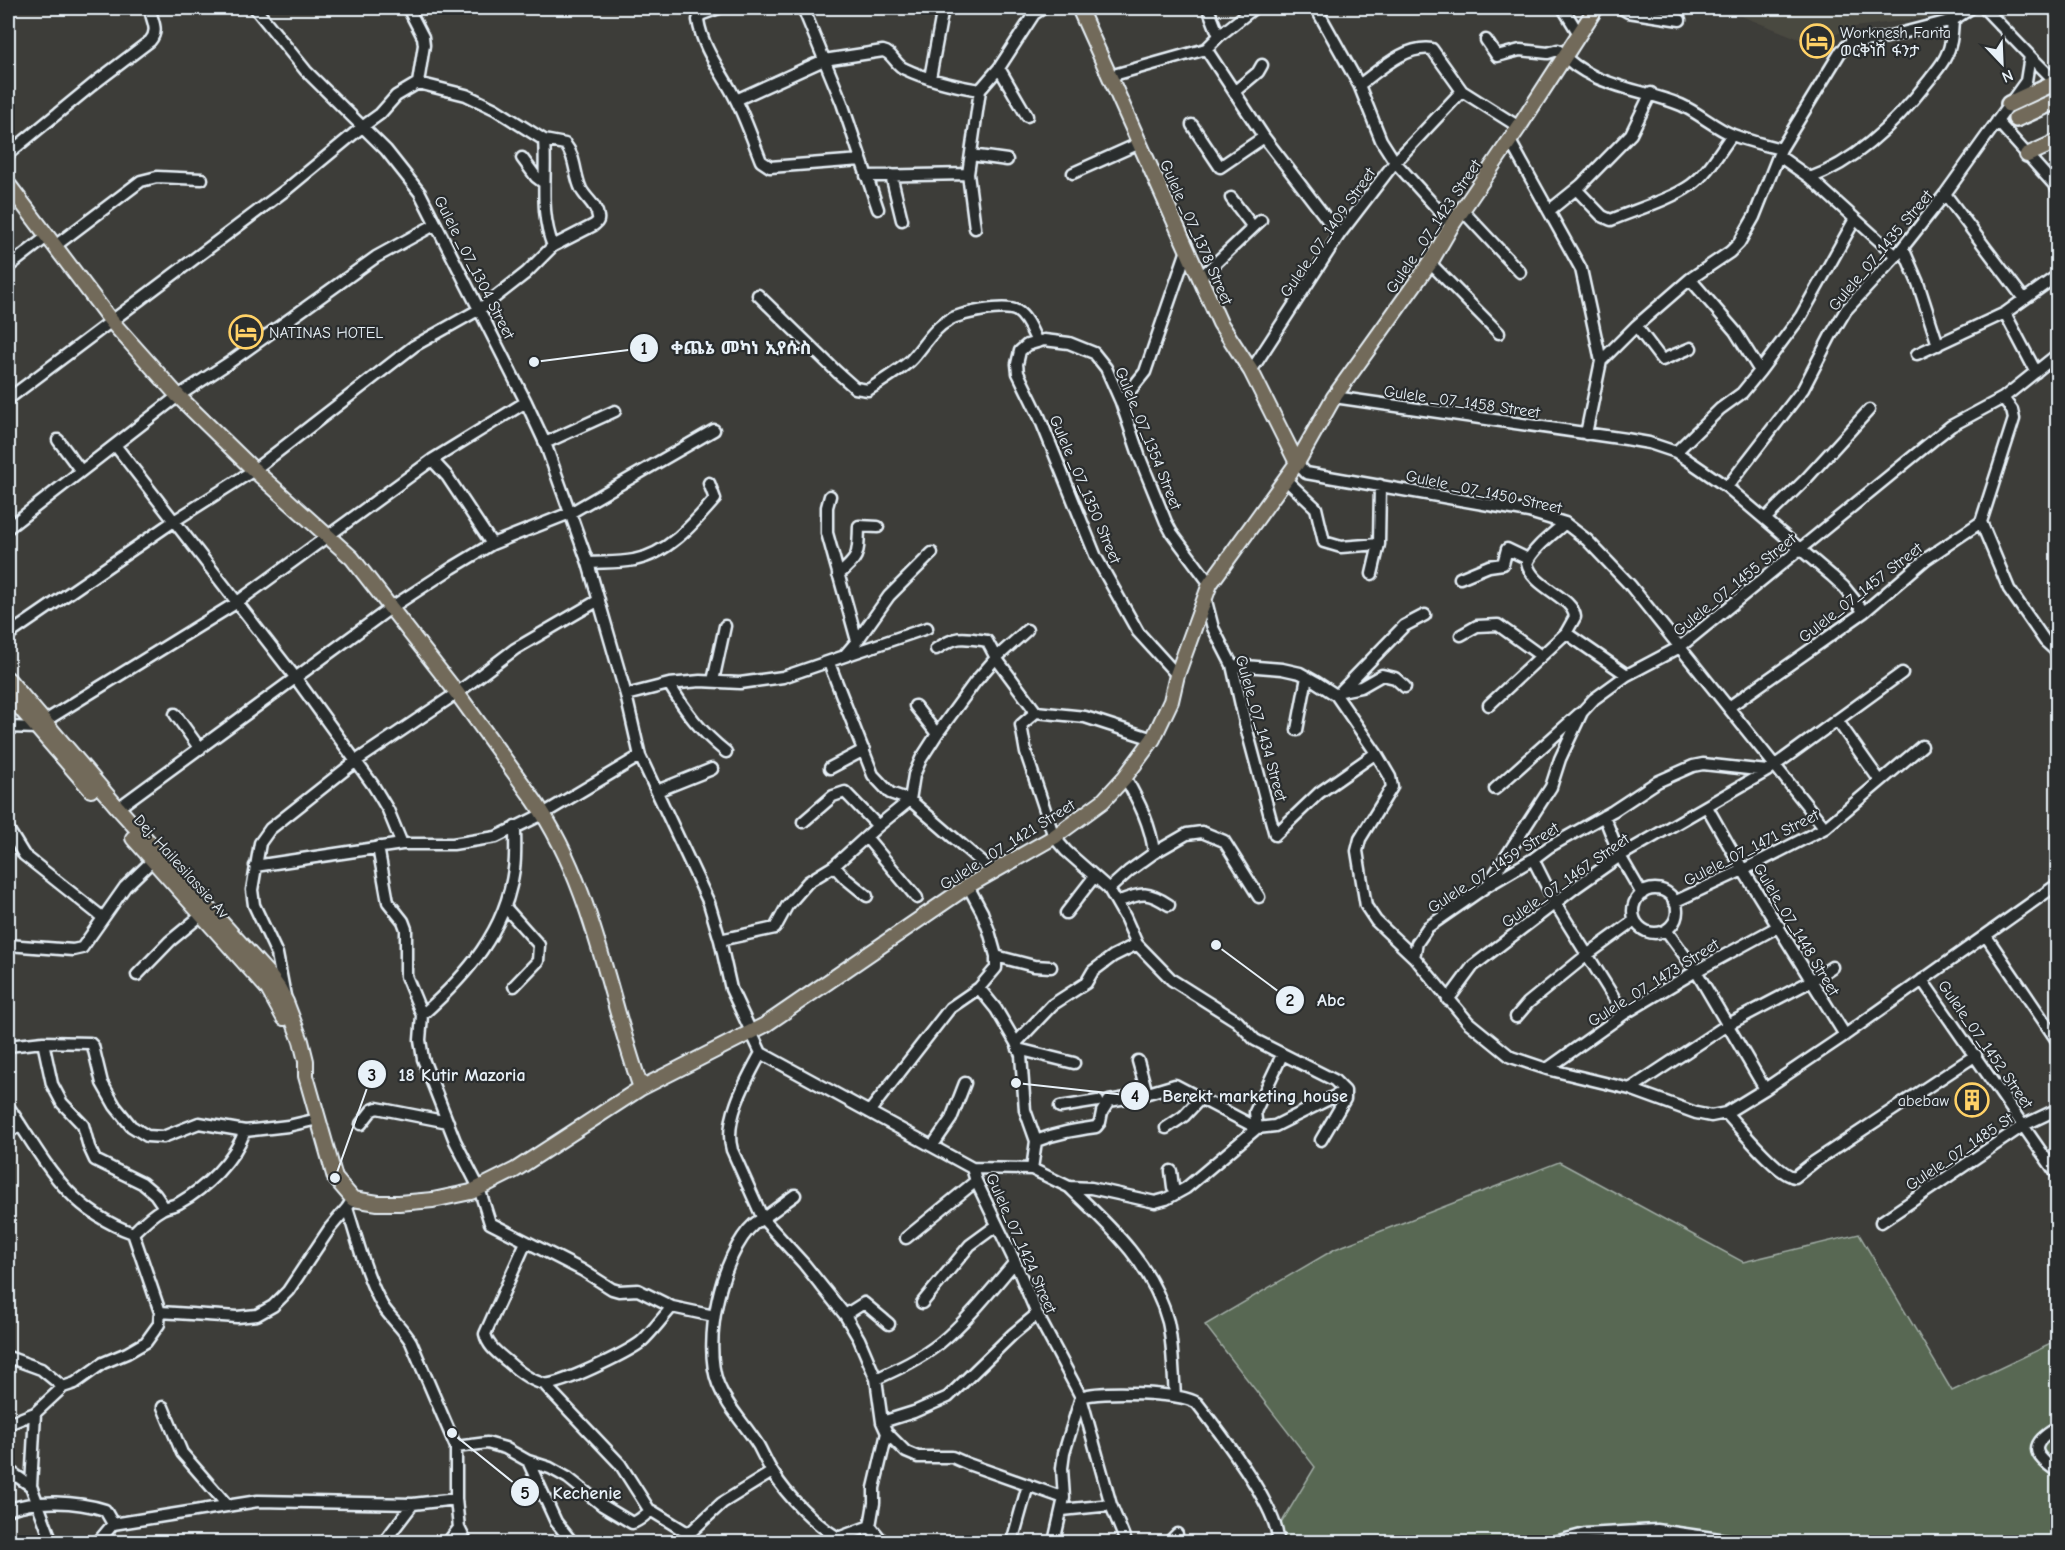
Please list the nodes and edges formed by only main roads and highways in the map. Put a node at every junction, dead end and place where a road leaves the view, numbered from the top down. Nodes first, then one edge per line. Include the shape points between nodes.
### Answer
1 (1079, 8) edge
2 (1596, 8) edge
3 (2056, 81) edge
4 (2058, 100) edge
5 (2058, 141) edge
6 (2027, 156) road end
7 (8, 184) edge
8 (1297, 463) junction
9 (8, 679) edge
10 (8, 694) edge
11 (41, 724) junction
12 (306, 1076) junction
13 (641, 1088) junction

1 - 8 main road, Gulele _07_1378 Street via 1220,323 1251,371
2 - 8 main road, Gulele _07_1423 Street via 1430,263 1334,397
3 - 4 highway via 2012,111
5 - 6 main road
7 - 13 main road via 112,322 178,396 352,558 457,693 543,814 589,915
8 - 13 main road, Gulele _07_1421 Street via 1207,590 1171,701 1153,739 1103,801 1054,837 968,886 765,1025
9 - 11 main road
10 - 11 main road, Dej. Hailesilassie Av
11 - 12 main road, Dej. Hailesilassie Av via 153,860 268,988
11 - 12 main road via 269,975 286,1002 306,1061
12 - 13 main road, Gulele _07_1421 Street via 335,1178 350,1203 433,1200 471,1192 515,1170

